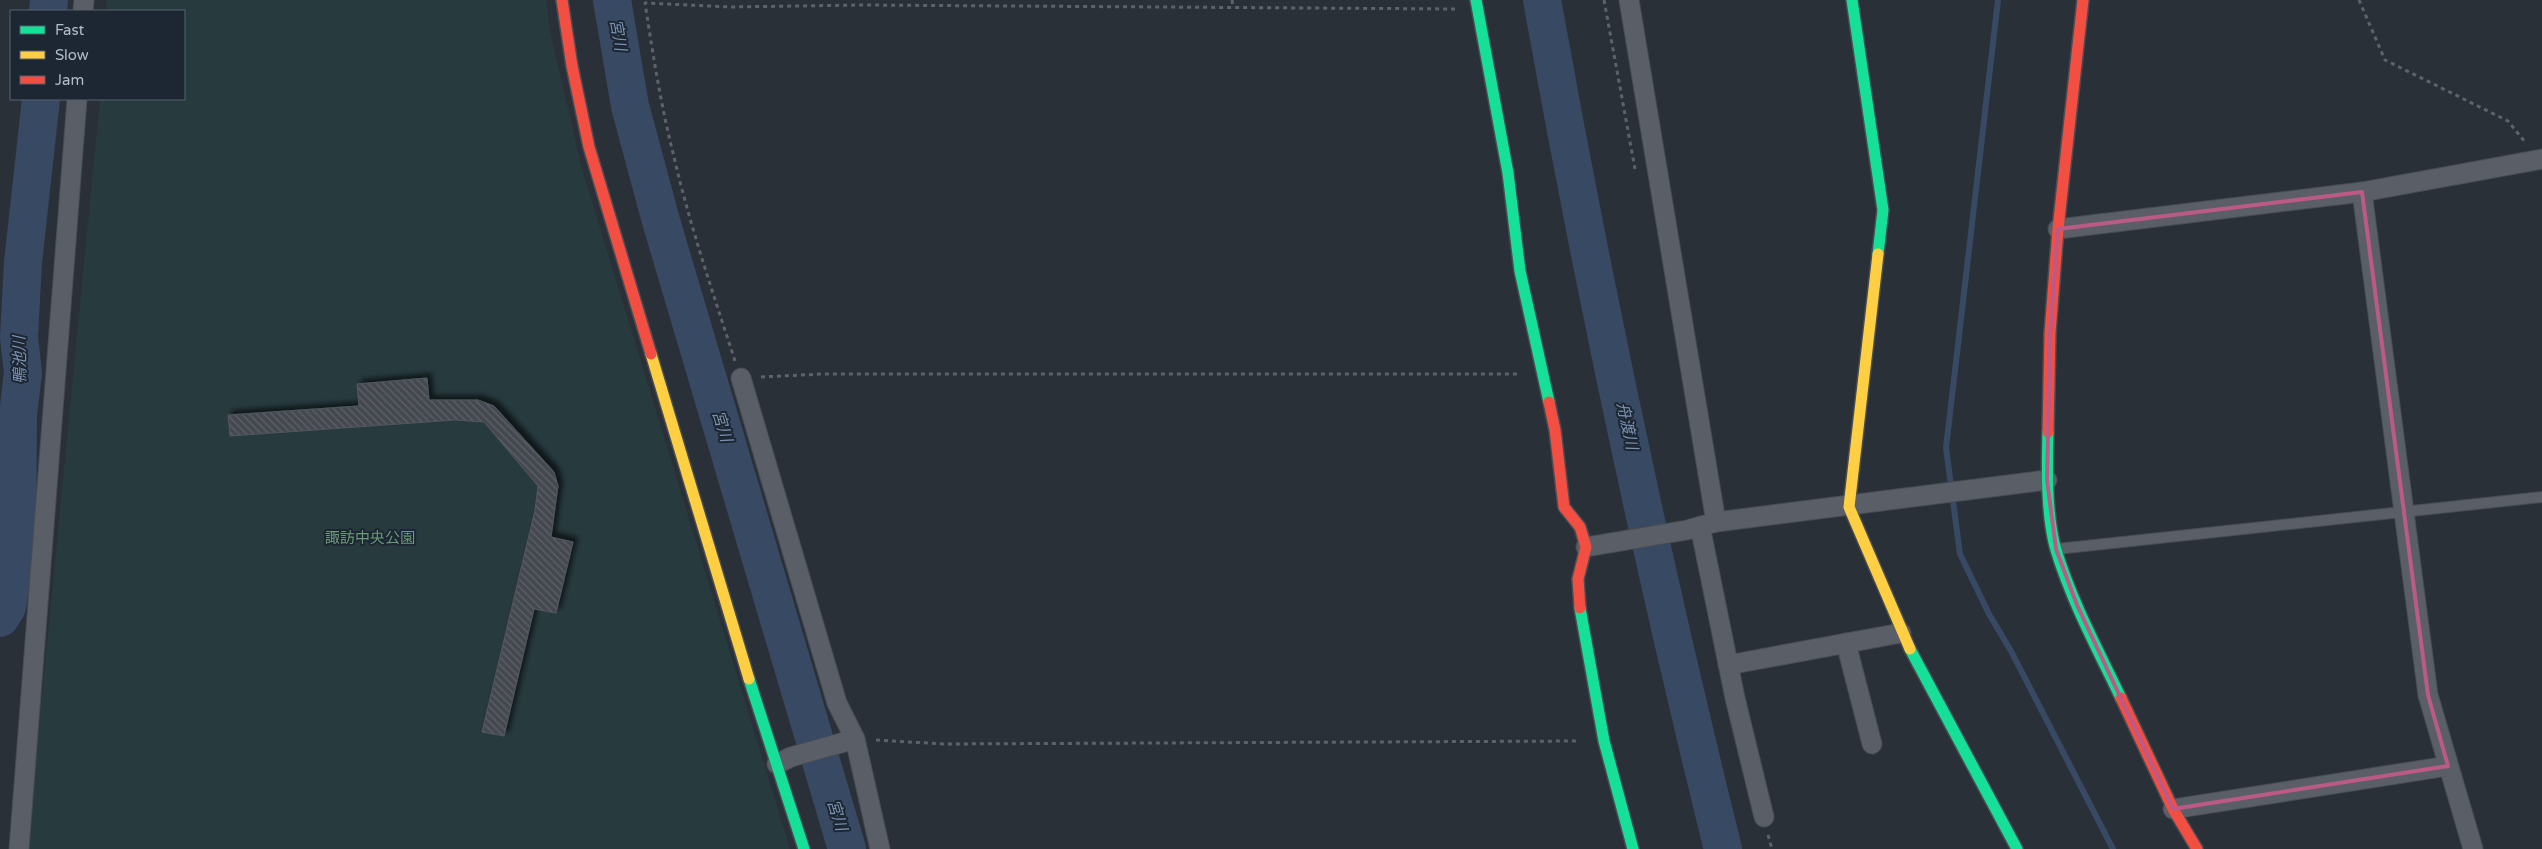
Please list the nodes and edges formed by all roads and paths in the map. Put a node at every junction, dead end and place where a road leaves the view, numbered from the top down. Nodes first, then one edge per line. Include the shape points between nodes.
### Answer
1 (562, 0) edge
2 (1232, 0) edge
3 (1629, 0) edge
4 (1852, 0) edge
5 (2083, 0) edge
6 (2359, 0) edge
7 (1477, 5) edge
8 (1233, 8) junction
9 (77, 100) edge
10 (2541, 159) edge
11 (2362, 192) junction
12 (2058, 229) junction
13 (1542, 374) junction
14 (741, 378) junction
15 (2047, 480) junction
16 (2542, 497) edge
17 (1848, 507) junction
18 (2403, 513) junction
19 (1701, 526) junction
20 (1592, 546) junction
21 (2056, 549) junction
22 (1901, 633) junction
23 (1846, 643) junction
24 (1728, 665) junction
25 (850, 740) junction
26 (1604, 741) junction
27 (1872, 744) dead end
28 (784, 760) junction
29 (2448, 766) junction
30 (2173, 809) junction
31 (1764, 817) dead end
32 (19, 849) edge
33 (804, 849) edge
34 (880, 849) edge
35 (1633, 849) edge
36 (2017, 849) edge
37 (2197, 849) edge
38 (2473, 849) edge

1 - 28 street via 589,147 756,702
2 - 8 path
3 - 19 street
4 - 17 street via 1883,210
5 - 12 street
6 - 10 path via 2386,60 2508,121
7 - 8 path
7 - 13 street via 1508,173 1520,271
8 - 14 path via 730,7 646,3 656,73 674,156 699,250
9 - 32 street
10 - 11 street
11 - 12 street
11 - 18 street
12 - 15 street via 2050,333
13 - 14 path via 822,374
13 - 20 street via 1556,430 1564,507
14 - 25 street
15 - 17 street
15 - 21 street
16 - 18 lane
17 - 19 street
17 - 22 street
18 - 21 lane
18 - 29 street via 2428,695
19 - 20 street
19 - 24 street
20 - 26 street via 1578,579 1579,601
21 - 30 street via 2077,605
22 - 23 street
22 - 36 street
23 - 24 street
23 - 27 street
24 - 31 street
25 - 26 path via 943,744
25 - 28 street
25 - 34 street
26 - 35 street
28 - 33 street
29 - 30 street
29 - 38 street
30 - 37 street

